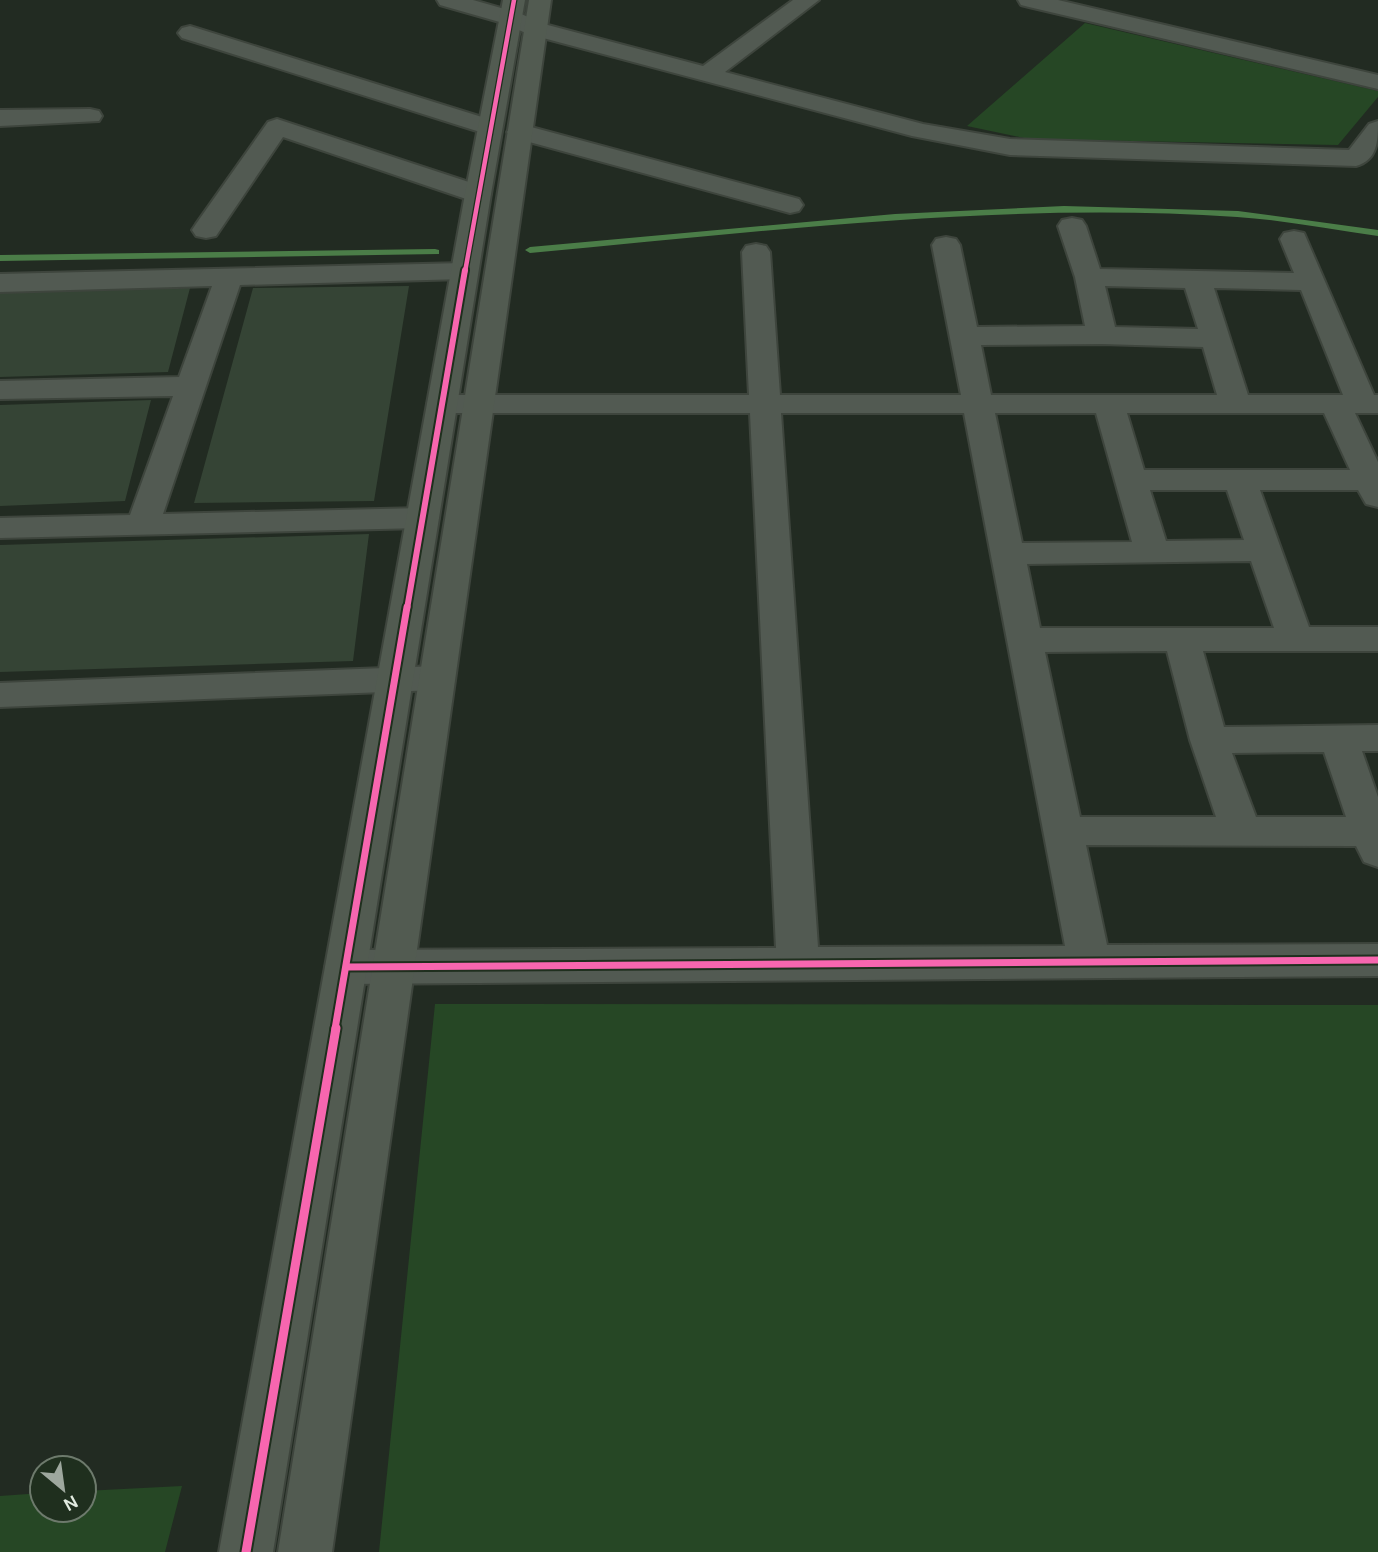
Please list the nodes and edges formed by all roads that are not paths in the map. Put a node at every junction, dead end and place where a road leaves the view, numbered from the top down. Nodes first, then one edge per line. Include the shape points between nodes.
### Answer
1 (449, 0) edge
2 (808, 0) edge
3 (1029, 0) edge
4 (525, 12) edge
5 (190, 33) dead end
6 (707, 74) junction
7 (1378, 82) edge
8 (90, 116) dead end
9 (0, 118) edge
10 (1378, 129) edge
11 (505, 130) junction
12 (478, 194) junction
13 (790, 205) dead end
14 (1072, 226) dead end
15 (206, 230) dead end
16 (1294, 239) dead end
17 (946, 245) dead end
18 (755, 253) dead end
19 (464, 271) junction
20 (229, 277) junction
21 (1089, 277) junction
22 (1198, 280) junction
23 (1311, 282) junction
24 (0, 283) edge
25 (1102, 335) junction
26 (964, 336) junction
27 (1217, 339) junction
28 (191, 386) junction
29 (0, 390) edge
30 (460, 404) junction
31 (765, 404) junction
32 (978, 404) junction
33 (1109, 404) junction
34 (1358, 404) edge
35 (1236, 405) junction
36 (1131, 480) junction
37 (1240, 480) junction
38 (1374, 489) edge
39 (422, 518) junction
40 (143, 525) junction
41 (0, 528) edge
42 (1265, 550) junction
43 (1152, 552) junction
44 (1008, 554) junction
45 (1378, 639) edge
46 (1025, 640) junction
47 (1182, 640) junction
48 (1296, 640) junction
49 (437, 678) junction
50 (394, 680) junction
51 (1, 696) edge
52 (1338, 738) junction
53 (1378, 738) edge
54 (1209, 740) junction
55 (1063, 831) junction
56 (1241, 832) junction
57 (1374, 842) edge
58 (1378, 960) edge
59 (1089, 962) junction
60 (798, 964) junction
61 (393, 966) junction
62 (346, 967) junction
63 (246, 1552) edge
64 (305, 1552) edge

1 - 4 street
2 - 6 street
3 - 7 street
4 - 6 street
4 - 11 street
5 - 11 street
6 - 10 street via 921,131 1010,147 1356,158
8 - 9 street
11 - 12 street
11 - 13 street
11 - 30 street
12 - 15 street via 277,127
12 - 19 street
14 - 21 street
16 - 23 street
17 - 26 street
18 - 31 street
19 - 20 street
19 - 30 street
20 - 24 street
20 - 28 street
21 - 22 street
21 - 25 street
22 - 23 street
22 - 27 street
23 - 34 street
25 - 26 street
25 - 27 street
26 - 32 street
27 - 35 street
28 - 29 street
28 - 40 street
30 - 31 street
30 - 39 street
30 - 49 street
31 - 32 street
31 - 60 street
32 - 33 street
32 - 44 street
33 - 35 street
33 - 36 street
34 - 35 street
34 - 38 street
36 - 37 street
36 - 43 street
37 - 38 street
37 - 42 street
39 - 40 street
39 - 50 street
40 - 41 street
42 - 43 street
42 - 48 street
43 - 44 street
44 - 46 street
45 - 48 street
46 - 47 street
46 - 55 street
47 - 48 street
47 - 54 street
49 - 50 street
49 - 61 street
50 - 51 street
50 - 62 street
52 - 53 street
52 - 54 street
52 - 57 street
54 - 56 street
55 - 56 street
55 - 59 street
56 - 57 street
58 - 59 street
59 - 60 street
60 - 61 street
61 - 62 street
61 - 64 street
62 - 63 street

